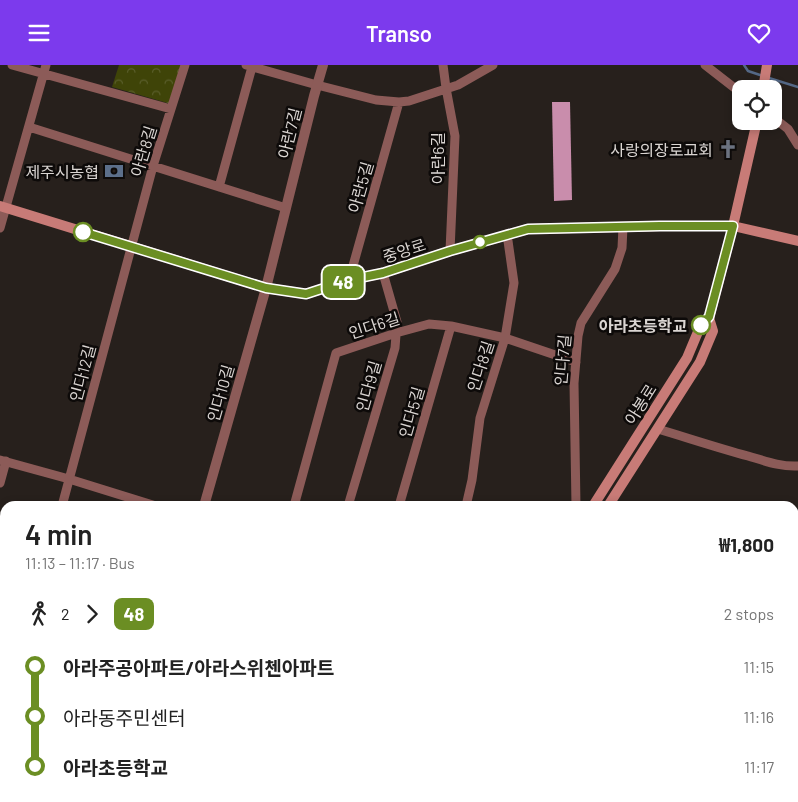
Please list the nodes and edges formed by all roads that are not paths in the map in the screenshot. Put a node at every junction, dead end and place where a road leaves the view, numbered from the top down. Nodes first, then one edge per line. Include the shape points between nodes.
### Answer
1 (12, 65) edge
2 (185, 65) edge
3 (323, 65) edge
4 (443, 65) edge
5 (492, 65) edge
6 (705, 65) edge
7 (249, 66) edge
8 (767, 67) edge
9 (45, 69) edge
10 (765, 80) edge
11 (317, 85) junction
12 (732, 86) edge
13 (446, 88) junction
14 (399, 102) junction
15 (171, 109) junction
16 (782, 124) edge
17 (29, 127) junction
18 (755, 130) edge
19 (798, 145) edge
20 (153, 167) junction
21 (219, 187) junction
22 (3, 207) edge
23 (286, 208) junction
24 (733, 226) junction
25 (623, 227) junction
26 (0, 228) edge
27 (507, 234) junction
28 (798, 241) edge
29 (132, 246) junction
30 (450, 251) junction
31 (383, 273) junction
32 (349, 280) junction
33 (266, 288) junction
34 (709, 317) junction
35 (451, 326) junction
36 (396, 333) junction
37 (505, 338) junction
38 (576, 362) junction
39 (658, 429) junction
40 (3, 461) edge
41 (798, 466) edge
42 (70, 479) junction
43 (0, 483) edge
44 (63, 501) edge
45 (127, 501) edge
46 (205, 501) edge
47 (295, 501) edge
48 (349, 501) edge
49 (400, 501) edge
50 (467, 501) edge
51 (576, 501) edge
52 (596, 501) edge
53 (611, 501) edge

1 - 9 street
2 - 15 street, 아란8길
3 - 11 street, 아란7길
4 - 13 street, 아란6길
5 - 13 street via 458,85
6 - 12 street
7 - 11 street
7 - 21 street
8 - 10 main road
9 - 15 street via 112,93
9 - 17 street
11 - 14 street via 376,100
11 - 23 street, 아란7길
13 - 14 street
13 - 30 street, 아란6길 via 454,136
14 - 32 street, 아란5길
15 - 20 street, 아란8길
16 - 19 street
17 - 20 street
17 - 22 street
18 - 24 main road, 아봉로
20 - 21 street
20 - 29 street, 아란8길
21 - 23 street
22 - 26 street
22 - 29 main road, 중앙로
23 - 33 street, 아란7길
24 - 25 main road, 중앙로
24 - 28 main road, 중앙로
24 - 34 main road, 아봉로
25 - 27 main road, 중앙로 via 528,229
25 - 38 street, 인다7길 via 622,248 615,269 581,323
27 - 30 main road, 중앙로
27 - 37 street, 인다8길 via 514,283
29 - 33 main road, 중앙로
29 - 42 street, 인다12길
30 - 31 main road, 중앙로
31 - 32 main road, 중앙로
31 - 36 street, 인다9길 via 397,321
32 - 33 main road, 중앙로 via 306,294
33 - 46 street, 인다10길
34 - 39 main road, 아봉로 via 713,331 700,362
34 - 52 main road, 아봉로 via 700,327 688,357
35 - 36 street, 인다6길 via 429,324
35 - 37 street, 인다6길
35 - 49 street, 인다5길
36 - 47 street, 인다6길 via 336,353
36 - 48 street, 인다9길 via 395,348
37 - 38 street, 인다6길
37 - 50 street, 인다8길 via 480,418
38 - 51 street, 인다7길
39 - 41 street via 787,467
39 - 53 main road, 아봉로
40 - 42 street
40 - 43 street
42 - 44 street, 인다12길
42 - 45 street

